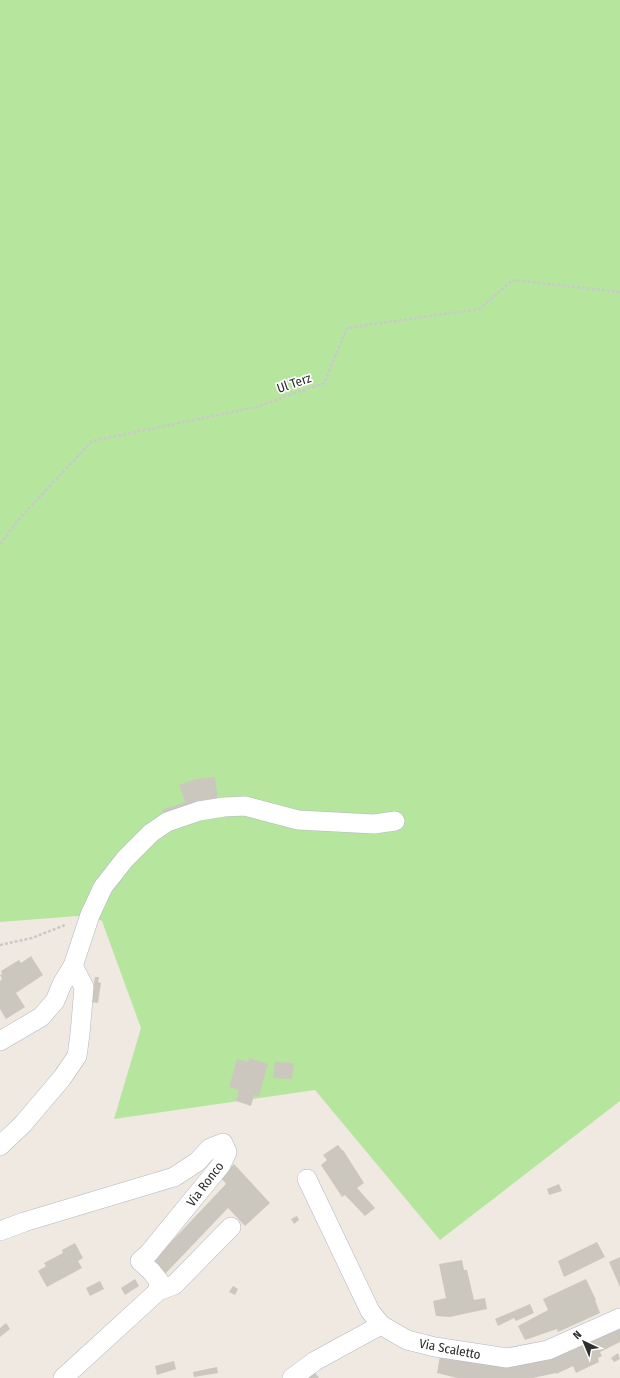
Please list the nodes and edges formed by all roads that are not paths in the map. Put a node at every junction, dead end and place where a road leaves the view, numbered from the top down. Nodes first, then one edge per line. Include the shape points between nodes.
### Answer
1 (395, 821) dead end
2 (73, 966) junction
3 (0, 1041) edge
4 (0, 1146) edge
5 (307, 1179) dead end
6 (231, 1227) dead end
7 (0, 1231) edge
8 (158, 1290) junction
9 (620, 1318) edge
10 (381, 1325) junction
11 (63, 1378) edge
12 (292, 1378) edge

1 - 2 street via 374,824 298,820 244,806 199,811 167,822 151,833 102,887
2 - 3 street via 55,1001 41,1017
2 - 4 street via 84,987 77,1056 46,1098
5 - 10 street via 370,1311
6 - 8 street via 174,1284
7 - 8 street, Via Ronco via 174,1177 197,1162 210,1148 222,1143 227,1152 221,1166 140,1261 156,1276 159,1281
8 - 11 street
9 - 10 street, Via Scaletto via 548,1350 507,1358 407,1340
10 - 12 street via 315,1361

